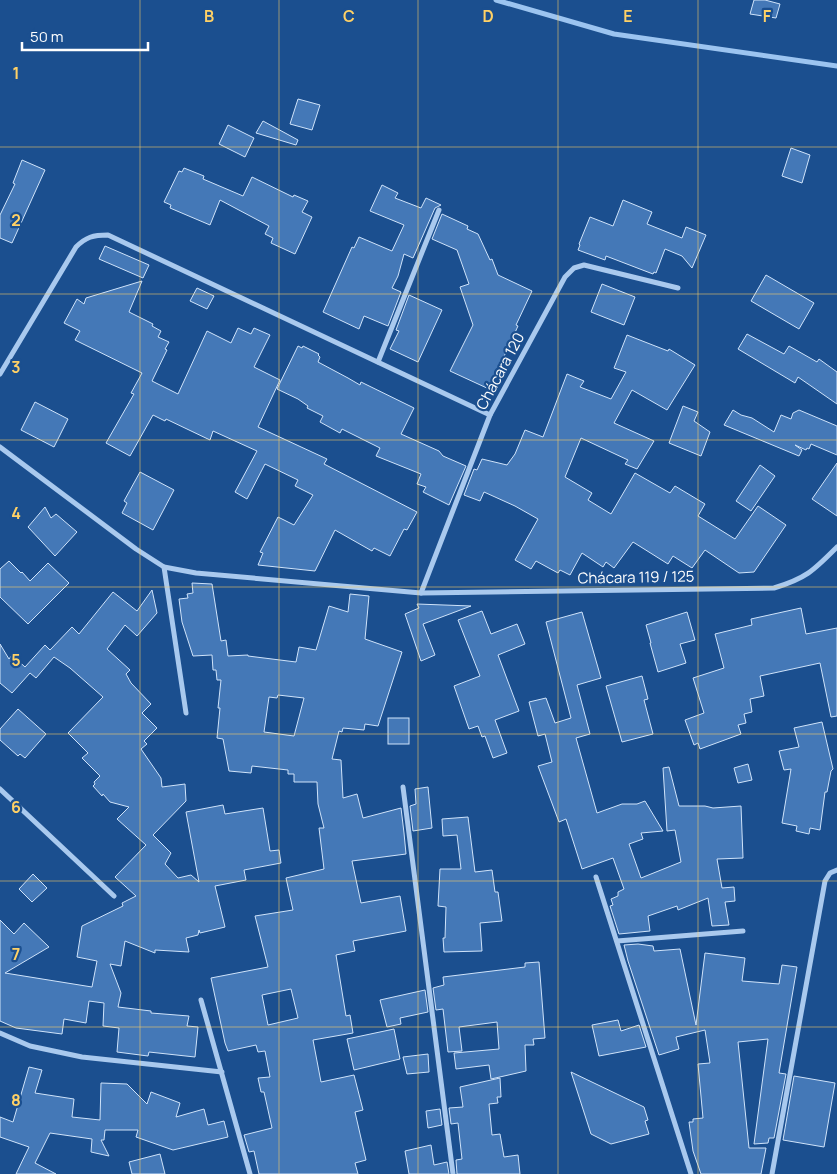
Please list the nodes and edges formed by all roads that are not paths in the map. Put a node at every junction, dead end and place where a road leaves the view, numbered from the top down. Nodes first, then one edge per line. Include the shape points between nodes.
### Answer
1 (439, 210) dead end
2 (678, 288) dead end
3 (378, 362) junction
4 (0, 374) edge
5 (490, 415) junction
6 (0, 447) edge
7 (837, 547) edge
8 (164, 567) junction
9 (422, 593) junction
10 (186, 713) dead end
11 (403, 787) dead end
12 (0, 789) edge
13 (837, 870) edge
14 (596, 877) dead end
15 (114, 896) dead end
16 (743, 931) dead end
17 (617, 941) junction
18 (201, 1000) dead end
19 (0, 1033) edge
20 (222, 1072) junction
21 (250, 1174) edge
22 (453, 1174) edge
23 (691, 1174) edge
24 (772, 1174) edge

1 - 3 street
2 - 5 street, Chácara 120 via 584,265 574,268 565,277
3 - 4 street via 108,235 94,235 84,239 76,248
3 - 5 street
5 - 9 street, Chácara 120
6 - 8 street
7 - 9 street, Chácara 119 / 125 via 813,571 795,582 774,588
8 - 9 street, Chácara 119 / 125 via 196,573
8 - 10 street
11 - 22 street
12 - 15 street
13 - 24 street via 830,873 825,881
14 - 17 street
16 - 17 street
17 - 23 street
18 - 20 street
19 - 20 street via 30,1046 82,1057
20 - 21 street

